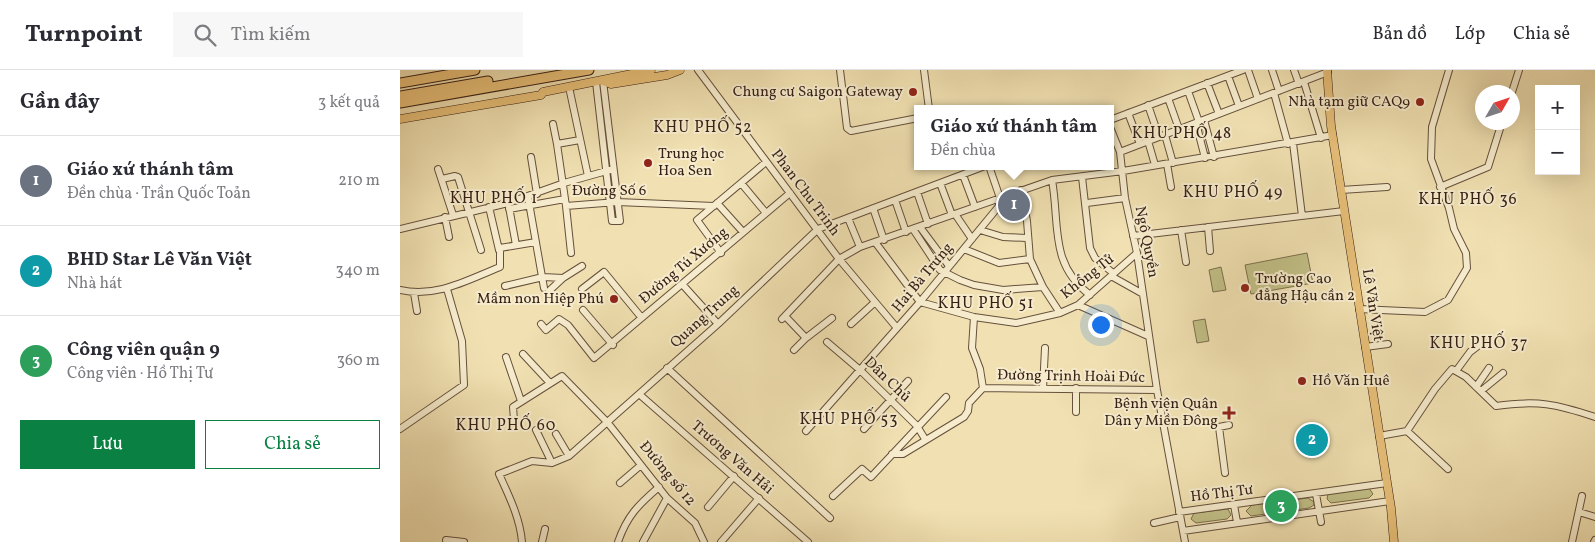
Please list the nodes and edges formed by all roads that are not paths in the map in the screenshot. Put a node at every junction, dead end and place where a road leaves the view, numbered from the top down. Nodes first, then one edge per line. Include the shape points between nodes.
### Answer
1 (446, 70) edge
2 (474, 70) edge
3 (555, 70) edge
4 (589, 70) edge
5 (651, 70) edge
6 (675, 70) edge
7 (698, 70) edge
8 (840, 70) edge
9 (924, 70) edge
10 (1243, 70) edge
11 (1248, 70) edge
12 (1272, 70) edge
13 (1294, 70) edge
14 (1449, 70) edge
15 (1520, 70) edge
16 (1328, 71) edge
17 (1228, 76) junction
18 (400, 77) edge
19 (600, 82) junction
20 (400, 83) edge
21 (1207, 83) junction
22 (1302, 83) junction
23 (1515, 85) edge
24 (569, 87) junction
25 (1188, 91) junction
26 (543, 92) junction
27 (1277, 92) junction
28 (400, 96) edge
29 (1168, 98) junction
30 (1258, 99) junction
31 (400, 103) edge
32 (928, 105) edge
33 (1148, 105) junction
34 (1239, 106) junction
35 (1128, 113) junction
36 (1220, 114) junction
37 (400, 115) edge
38 (1114, 118) edge
39 (400, 119) edge
40 (914, 119) edge
41 (1199, 121) junction
42 (553, 124) dead end
43 (1179, 129) junction
44 (1500, 130) edge
45 (1333, 135) junction
46 (1162, 136) junction
47 (1114, 137) edge
48 (1321, 138) junction
49 (580, 140) junction
50 (1148, 141) junction
51 (1290, 143) junction
52 (557, 144) junction
53 (1140, 144) junction
54 (1120, 152) junction
55 (531, 157) dead end
56 (1214, 157) junction
57 (1205, 158) junction
58 (766, 162) junction
59 (1170, 163) junction
60 (1155, 165) junction
61 (438, 168) dead end
62 (614, 169) junction
63 (976, 170) edge
64 (989, 170) edge
65 (606, 171) junction
66 (1123, 171) junction
67 (963, 175) junction
68 (588, 176) junction
69 (1082, 177) junction
70 (442, 179) junction
71 (1052, 180) junction
72 (564, 183) junction
73 (741, 183) junction
74 (940, 183) junction
75 (1440, 186) junction
76 (1387, 187) dead end
77 (1171, 188) dead end
78 (1021, 190) junction
79 (1341, 190) junction
80 (917, 192) junction
81 (790, 193) junction
82 (537, 194) junction
83 (528, 197) junction
84 (1000, 198) junction
85 (1125, 198) junction
86 (895, 200) junction
87 (614, 202) junction
88 (566, 203) junction
89 (1087, 203) junction
90 (715, 204) junction
91 (509, 206) junction
92 (999, 206) junction
93 (490, 207) junction
94 (530, 207) junction
95 (975, 207) junction
96 (874, 208) junction
97 (1026, 210) junction
98 (469, 211) junction
99 (1344, 211) junction
100 (766, 213) junction
101 (453, 215) junction
102 (954, 215) junction
103 (1302, 216) junction
104 (445, 217) junction
105 (848, 218) junction
106 (928, 224) junction
107 (920, 227) junction
108 (1208, 227) junction
109 (400, 229) edge
110 (818, 229) junction
111 (980, 230) junction
112 (1181, 230) junction
113 (909, 231) junction
114 (743, 232) junction
115 (1133, 236) junction
116 (449, 237) dead end
117 (1027, 238) junction
118 (972, 239) junction
119 (884, 240) junction
120 (536, 242) junction
121 (875, 242) junction
122 (516, 245) junction
123 (860, 247) junction
124 (964, 249) junction
125 (481, 250) dead end
126 (499, 250) junction
127 (1210, 251) dead end
128 (571, 253) dead end
129 (721, 253) junction
130 (1138, 254) junction
131 (838, 259) junction
132 (1030, 259) junction
133 (1186, 262) dead end
134 (582, 266) dead end
135 (947, 269) junction
136 (1112, 275) junction
137 (543, 276) junction
138 (562, 278) junction
139 (682, 284) junction
140 (505, 286) dead end
141 (1043, 286) junction
142 (447, 289) junction
143 (582, 289) dead end
144 (400, 290) edge
145 (414, 293) junction
146 (1143, 294) junction
147 (1090, 295) junction
148 (920, 302) junction
149 (874, 303) junction
150 (1078, 305) junction
151 (1359, 309) junction
152 (583, 310) dead end
153 (418, 311) dead end
154 (1060, 313) junction
155 (641, 317) junction
156 (974, 317) junction
157 (832, 318) dead end
158 (541, 324) dead end
159 (718, 324) junction
160 (851, 324) dead end
161 (897, 328) junction
162 (1148, 336) junction
163 (806, 338) junction
164 (827, 342) dead end
165 (1483, 342) dead end
166 (1388, 344) dead end
167 (612, 345) junction
168 (1365, 347) junction
169 (1045, 348) dead end
170 (794, 350) dead end
171 (523, 354) dead end
172 (506, 357) dead end
173 (667, 368) junction
174 (1489, 368) dead end
175 (860, 370) junction
176 (1456, 372) junction
177 (1503, 373) dead end
178 (908, 381) dead end
179 (550, 383) junction
180 (983, 388) junction
181 (1076, 388) junction
182 (1043, 389) junction
183 (1479, 389) junction
184 (1157, 390) junction
185 (639, 394) junction
186 (946, 397) dead end
187 (521, 401) junction
188 (890, 401) junction
189 (1076, 412) dead end
190 (1595, 418) edge
191 (514, 420) dead end
192 (608, 423) junction
193 (1229, 425) dead end
194 (917, 426) junction
195 (400, 429) edge
196 (864, 429) dead end
197 (536, 430) dead end
198 (806, 431) dead end
199 (1407, 431) junction
200 (556, 434) dead end
201 (1379, 436) junction
202 (925, 439) junction
203 (892, 454) junction
204 (569, 456) junction
205 (552, 463) junction
206 (641, 465) junction
207 (1448, 469) dead end
208 (1225, 473) dead end
209 (734, 476) junction
210 (620, 483) dead end
211 (1387, 484) junction
212 (659, 487) junction
213 (1316, 494) junction
214 (833, 496) dead end
215 (1582, 496) dead end
216 (667, 498) junction
217 (758, 498) junction
218 (1390, 502) junction
219 (1234, 505) junction
220 (708, 507) dead end
221 (1319, 512) junction
222 (1578, 512) junction
223 (1180, 514) junction
224 (830, 518) dead end
225 (1595, 518) edge
226 (1237, 522) junction
227 (1320, 522) dead end
228 (1154, 523) dead end
229 (544, 529) dead end
230 (1183, 531) junction
231 (446, 540) dead end
232 (464, 542) edge
233 (522, 542) edge
234 (542, 542) edge
235 (618, 542) edge
236 (643, 542) edge
237 (704, 542) edge
238 (721, 542) edge
239 (807, 542) edge
240 (1184, 542) edge
241 (1394, 542) edge
242 (1572, 542) edge

1 - 18 highway
2 - 20 highway
3 - 28 highway
4 - 31 highway
5 - 19 main road
6 - 19 main road via 667,75 611,84
7 - 58 street, Phan Chu Trinh
8 - 40 street via 845,118 851,131
9 - 32 street
10 - 17 street
11 - 30 street
12 - 27 street
13 - 22 street
14 - 75 street via 1432,127 1431,159
15 - 23 street
16 - 22 street
16 - 45 main road, Lê Văn Việt
17 - 21 street
17 - 34 street
19 - 24 main road
19 - 62 street
19 - 65 street
21 - 25 street
21 - 36 street
22 - 27 street
22 - 48 street
24 - 26 main road
24 - 49 street
25 - 29 street
25 - 41 street
26 - 37 main road via 539,90
26 - 39 main road via 541,95
27 - 30 street
27 - 51 street
29 - 33 street
29 - 43 street
30 - 34 street
33 - 35 street
33 - 46 street
34 - 36 street
35 - 38 street
35 - 53 street
36 - 41 street
41 - 43 street
41 - 56 street
41 - 57 street
42 - 52 street
43 - 46 street
44 - 75 street via 1488,167
45 - 48 street
45 - 79 main road, Lê Văn Việt
46 - 50 street
46 - 59 street
47 - 54 street, Ngô Quyền
48 - 51 street
49 - 52 street
49 - 68 street
50 - 53 street
50 - 60 street
51 - 56 street
51 - 103 street
52 - 72 street
53 - 54 street
54 - 66 street, Ngô Quyền
55 - 82 street
56 - 57 street
57 - 59 street
58 - 73 street
58 - 81 street, Phan Chu Trinh
59 - 60 street
59 - 77 street
60 - 66 street
61 - 70 street
62 - 65 street
62 - 87 street
63 - 67 street
64 - 84 street
65 - 68 street
65 - 87 street
66 - 69 street
66 - 85 street, Ngô Quyền
67 - 74 street
67 - 95 street
68 - 72 street
69 - 71 street
69 - 89 street
70 - 98 street via 457,176
70 - 101 street
71 - 78 street
71 - 147 street via 1057,241 1062,261 1070,277
72 - 82 street
72 - 88 street
73 - 90 street
73 - 100 street
74 - 80 street
74 - 102 street
75 - 151 street via 1468,260 1453,294 1444,304 1425,312
76 - 79 street
78 - 84 street
78 - 97 street
79 - 99 main road, Lê Văn Việt
80 - 86 street
80 - 106 street
81 - 100 street, Đường Tú Xương
81 - 110 street, Phan Chu Trinh
82 - 83 street
83 - 91 street
83 - 94 street
84 - 92 street
84 - 95 street
85 - 89 street
85 - 115 street, Ngô Quyền
86 - 96 street
86 - 113 street
87 - 88 street, Đường Số 6
87 - 90 street, Đường Số 6
88 - 94 street, Đường Số 6
88 - 128 street
89 - 136 street via 1090,248
90 - 114 street
90 - 129 street via 697,220
91 - 93 street
91 - 94 street, Đường Số 6
91 - 122 street
92 - 97 street via 1014,211
92 - 111 street, Hai Bà Trưng
93 - 98 street
93 - 126 street
94 - 120 street
95 - 102 street
96 - 105 street
96 - 119 street
97 - 117 street
98 - 101 street
98 - 125 street
99 - 103 street
99 - 151 main road, Lê Văn Việt
100 - 114 street, Đường Tú Xương
101 - 104 street
102 - 106 street
102 - 118 street
103 - 108 street
104 - 109 street
104 - 116 street
105 - 110 street
105 - 123 street
106 - 107 street
107 - 113 street
107 - 135 street
108 - 112 street
108 - 127 street
110 - 131 street, Phan Chu Trinh
110 - 159 street, Quang Trung
111 - 117 street via 1003,237
111 - 118 street, Hai Bà Trưng
112 - 115 street
112 - 133 street
113 - 119 street
113 - 135 street via 940,270
114 - 129 street, Đường Tú Xương
115 - 130 street, Ngô Quyền
117 - 132 street
118 - 124 street, Hai Bà Trưng
119 - 121 street
120 - 122 street
120 - 137 street
121 - 123 street
121 - 148 street
122 - 126 street
123 - 131 street
124 - 132 street via 1000,263
124 - 135 street, Hai Bà Trưng
126 - 142 street via 500,267
129 - 139 street, Đường Tú Xương
130 - 136 street, Khổng Tử
130 - 146 street, Ngô Quyền
131 - 149 street, Phan Chu Trinh
131 - 163 street via 783,318
132 - 141 street
134 - 138 street
135 - 141 street via 974,285 988,288 1016,290
135 - 148 street, Hai Bà Trưng
136 - 146 street
136 - 147 street, Khổng Tử
137 - 138 street
137 - 138 street via 546,290
137 - 140 street
139 - 155 street, Đường Tú Xương
139 - 159 street
141 - 154 street
142 - 145 street
142 - 195 street via 462,341 464,385
143 - 155 street via 604,272
144 - 145 street
145 - 153 street
146 - 162 street, Ngô Quyền
147 - 150 street, Khổng Tử
148 - 156 street, Khổng Tử
148 - 161 street, Hai Bà Trưng
149 - 160 street
149 - 161 street, Phan Chu Trinh
150 - 154 street, Khổng Tử
150 - 162 street
151 - 168 main road, Lê Văn Việt
152 - 167 street
154 - 156 street, Khổng Tử via 1016,322
155 - 167 street, Đường Tú Xương
156 - 180 street via 972,348
157 - 163 street
158 - 167 street, Đường Tú Xương via 546,330 559,319 568,325 594,358
159 - 173 street, Quang Trung
161 - 175 street, Hai Bà Trưng
162 - 184 street, Ngô Quyền
163 - 170 street
164 - 175 street, Dân Chủ
165 - 176 street via 1470,352
166 - 168 street
168 - 201 main road, Lê Văn Việt
169 - 182 street
171 - 179 street
172 - 187 street
173 - 185 street, Quang Trung
173 - 224 street
174 - 183 street
175 - 188 street, Dân Chủ
175 - 198 street, Hai Bà Trưng
176 - 183 street
176 - 199 street via 1452,369
177 - 183 street
178 - 188 street
179 - 187 street
179 - 192 street, Đường số 12 via 562,376
180 - 182 street, Đường Trịnh Hoài Đức
180 - 202 street, Đường Trịnh Hoài Đức via 969,403 964,417
181 - 182 street, Đường Trịnh Hoài Đức
181 - 184 street, Đường Trịnh Hoài Đức
181 - 189 street
183 - 190 street via 1496,406 1526,401 1562,406
184 - 223 street, Ngô Quyền
185 - 192 street, Quang Trung
185 - 209 street, Trương Văn Hải
186 - 194 street
187 - 191 street via 513,407
188 - 194 street, Dân Chủ
188 - 196 street
192 - 204 street, Quang Trung
192 - 206 street, Đường số 12
193 - 208 street via 1219,427
194 - 202 street, Dân Chủ
194 - 203 street
197 - 205 street
199 - 201 street
199 - 207 street
200 - 204 street
201 - 211 main road, Lê Văn Việt
202 - 203 street, Đường Trịnh Hoài Đức via 903,454
203 - 214 street via 871,477 862,469
204 - 205 street, Quang Trung
205 - 233 street via 532,461 500,474 512,501
206 - 210 street
206 - 212 street, Đường số 12
209 - 217 street, Trương Văn Hải
209 - 220 street
211 - 213 street, Hồ Thị Tư
211 - 218 main road, Lê Văn Việt
212 - 216 street, Đường số 12
212 - 235 street via 637,506 625,523
213 - 219 street, Hồ Thị Tư
213 - 221 street
215 - 222 street
216 - 236 street
216 - 237 street, Đường số 12 via 694,523
217 - 238 street
217 - 239 street, Trương Văn Hải
218 - 221 street, Hồ Thị Tư
218 - 241 main road, Lê Văn Việt
219 - 223 street, Hồ Thị Tư
219 - 226 street
221 - 226 street, Hồ Thị Tư
221 - 227 street
222 - 225 street
222 - 242 street
223 - 228 street, Hồ Thị Tư
223 - 230 street, Ngô Quyền
226 - 230 street, Hồ Thị Tư
229 - 234 street
230 - 240 street, Ngô Quyền
231 - 232 street

